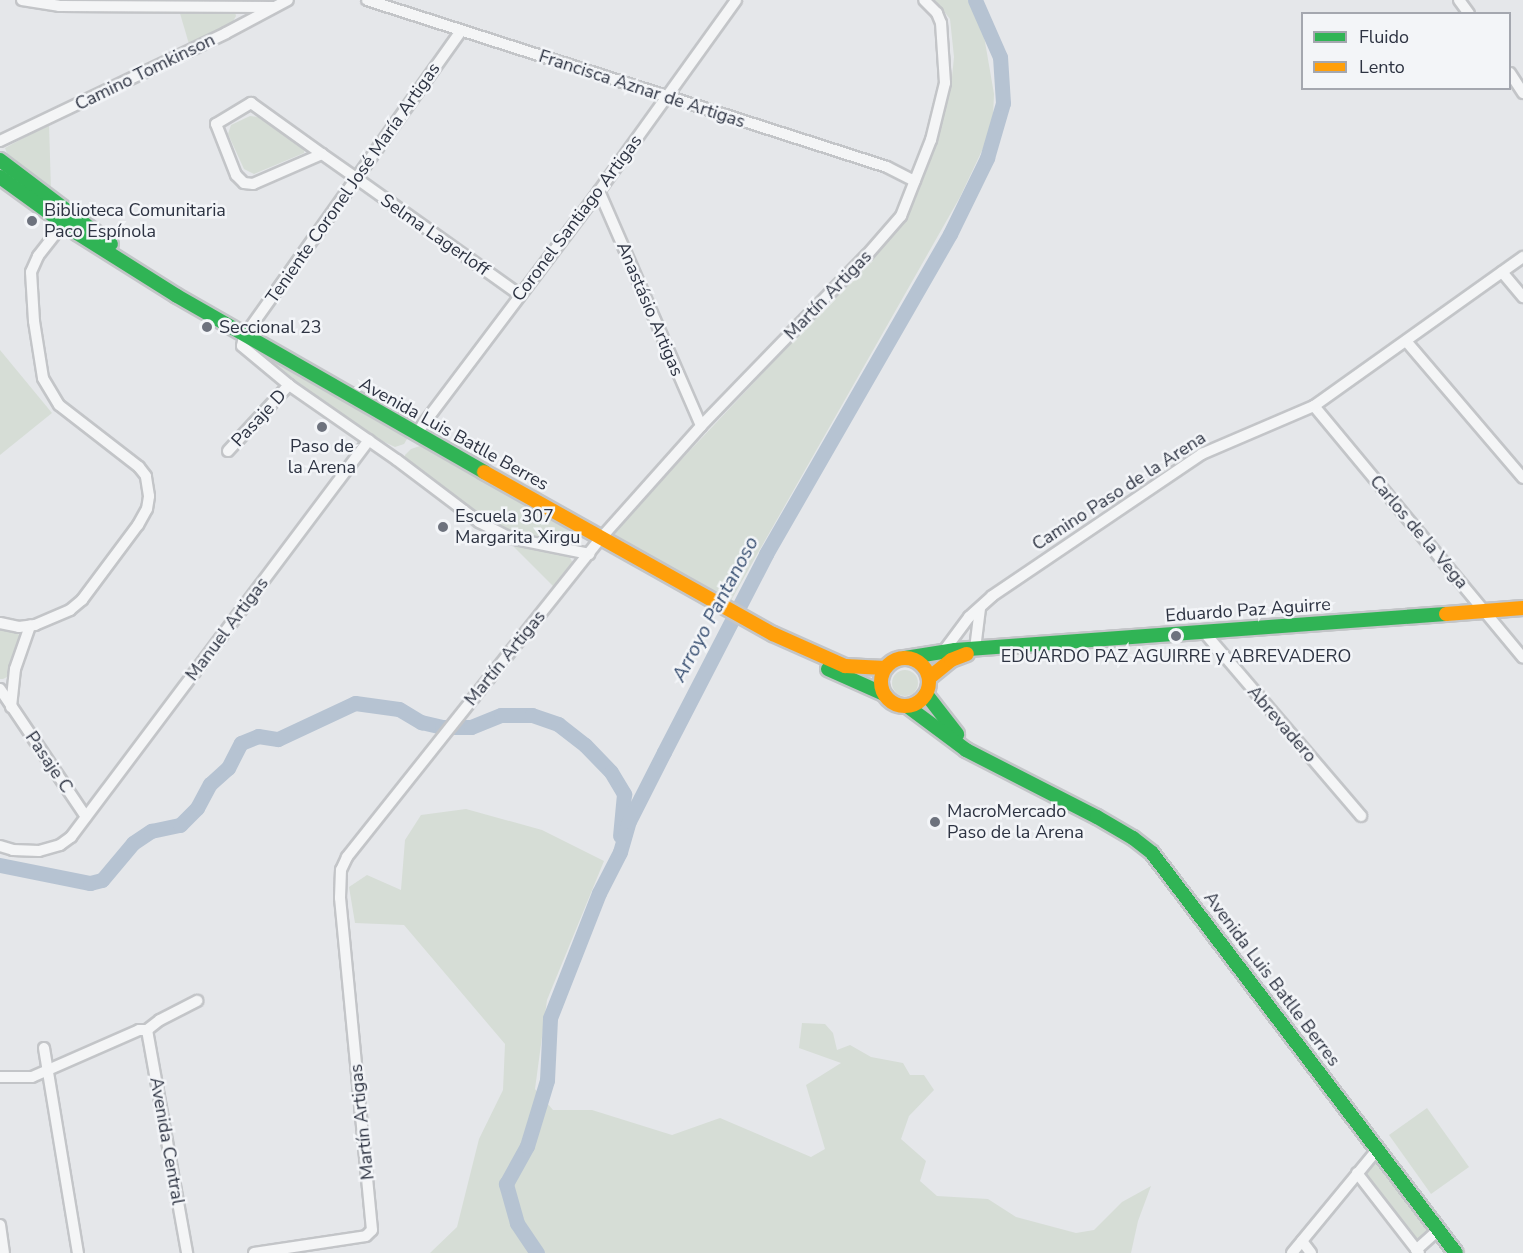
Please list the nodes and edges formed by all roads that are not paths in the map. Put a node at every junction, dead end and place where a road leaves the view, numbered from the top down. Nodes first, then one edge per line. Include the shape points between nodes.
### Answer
1 (21, 0) edge
2 (287, 0) edge
3 (367, 0) edge
4 (736, 0) edge
5 (924, 0) edge
6 (130, 3) edge
7 (275, 7) junction
8 (461, 31) junction
9 (1511, 76) edge
10 (1523, 93) edge
11 (665, 96) junction
12 (0, 141) edge
13 (322, 153) junction
14 (0, 160) edge
15 (0, 167) edge
16 (0, 177) edge
17 (356, 178) junction
18 (915, 181) junction
19 (39, 189) junction
20 (599, 191) junction
21 (67, 219) junction
22 (1523, 257) edge
23 (1502, 272) junction
24 (520, 295) junction
25 (1523, 297) edge
26 (244, 336) junction
27 (1406, 341) junction
28 (290, 385) junction
29 (1314, 406) junction
30 (701, 426) junction
31 (416, 434) junction
32 (369, 440) junction
33 (228, 451) dead end
34 (1523, 478) edge
35 (602, 538) junction
36 (589, 554) junction
37 (980, 608) junction
38 (1523, 608) edge
39 (1485, 611) junction
40 (0, 624) edge
41 (30, 626) junction
42 (767, 631) junction
43 (1204, 632) junction
44 (975, 649) junction
45 (949, 655) junction
46 (905, 658) junction
47 (1523, 658) edge
48 (885, 668) junction
49 (929, 678) junction
50 (0, 689) edge
51 (884, 694) junction
52 (926, 694) junction
53 (907, 706) junction
54 (11, 707) junction
55 (1016, 774) junction
56 (1361, 816) dead end
57 (86, 817) junction
58 (0, 846) edge
59 (197, 1001) dead end
60 (147, 1030) junction
61 (44, 1048) dead end
62 (47, 1072) junction
63 (0, 1077) edge
64 (1377, 1150) junction
65 (1357, 1173) junction
66 (0, 1225) edge
67 (1438, 1230) junction
68 (1302, 1241) junction
69 (1417, 1251) edge
70 (4, 1253) edge
71 (78, 1253) edge
72 (187, 1253) edge
73 (254, 1253) edge
74 (1292, 1253) edge
75 (1311, 1253) edge
76 (1455, 1253) edge

1 - 6 street via 59,6
2 - 7 street, Camino Tomkinson
3 - 8 street, Francisca Aznar de Artigas
4 - 11 street, Coronel Santiago Artigas
5 - 18 street, Martín Artigas via 941,23 945,83 931,140
6 - 7 street
7 - 12 street, Camino Tomkinson
8 - 11 street, Francisca Aznar de Artigas
8 - 17 street, Teniente Coronel José María Artigas
9 - 10 street
11 - 18 street, Francisca Aznar de Artigas via 887,167
11 - 20 street, Coronel Santiago Artigas
13 - 13 street, Selma Lagerloff via 253,184 244,183 236,175 216,124 251,103
13 - 17 street, Selma Lagerloff
14 - 19 main road, Avenida Luis Batlle Berres
15 - 19 street
16 - 21 main road, Avenida Luis Batlle Berres
17 - 24 street, Selma Lagerloff
17 - 26 street, Teniente Coronel José María Artigas
18 - 30 street, Martín Artigas via 901,216 884,237
19 - 21 main road, Avenida Luis Batlle Berres
20 - 24 street, Coronel Santiago Artigas
20 - 30 street, Anastásio Artigas
21 - 26 main road, Avenida Luis Batlle Berres via 190,304
21 - 41 street via 31,272 43,378 59,405 139,467 146,476 149,496 138,525 82,600 58,616
22 - 23 street, Camino Paso de la Arena
23 - 25 street
23 - 27 street, Camino Paso de la Arena
24 - 31 street, Coronel Santiago Artigas
26 - 28 street via 242,346 247,352
26 - 31 main road, Avenida Luis Batlle Berres
27 - 29 street, Camino Paso de la Arena
27 - 34 street
28 - 32 street
28 - 33 street, Pasaje D
29 - 37 street, Camino Paso de la Arena via 1202,454 992,596
29 - 39 street, Carlos de la Vega
30 - 35 street, Martín Artigas
31 - 35 main road, Avenida Luis Batlle Berres
32 - 36 street via 494,531 531,544
32 - 57 street, Manuel Artigas
35 - 36 street, Martín Artigas
35 - 42 main road, Avenida Luis Batlle Berres
36 - 73 street, Martín Artigas via 354,845 341,870 372,1230 366,1236
37 - 44 street
37 - 45 street, Camino Paso de la Arena via 969,617
38 - 39 main road, Eduardo Paz Aguirre
39 - 43 main road, Eduardo Paz Aguirre
39 - 47 street, Carlos de la Vega
40 - 41 street
41 - 54 street via 15,669
42 - 48 main road, Avenida Luis Batlle Berres via 845,666
42 - 51 main road, Avenida Luis Batlle Berres via 825,667
43 - 44 main road, Eduardo Paz Aguirre
43 - 56 street, Abrevadero
44 - 45 main road
45 - 46 main road
45 - 49 main road
46 - 48 main road
46 - 49 main road via 923,666
48 - 51 main road via 881,681
49 - 52 main road
50 - 54 street, Pasaje C
51 - 53 main road via 894,703
52 - 53 main road
52 - 55 main road, Avenida Luis Batlle Berres via 949,727
53 - 55 main road, Avenida Luis Batlle Berres via 966,750
54 - 57 street, Pasaje C
55 - 64 main road, Avenida Luis Batlle Berres via 1133,838 1152,853
57 - 58 street, Manuel Artigas via 71,837 49,849 13,850
59 - 60 street
60 - 62 street via 139,1030
60 - 72 street, Avenida Central
61 - 62 street
62 - 63 street via 32,1077
62 - 71 street
64 - 65 street
64 - 67 main road, Avenida Luis Batlle Berres
65 - 68 street
65 - 69 street
66 - 70 street
67 - 69 street
67 - 76 main road, Avenida Luis Batlle Berres
68 - 74 street
68 - 75 street

